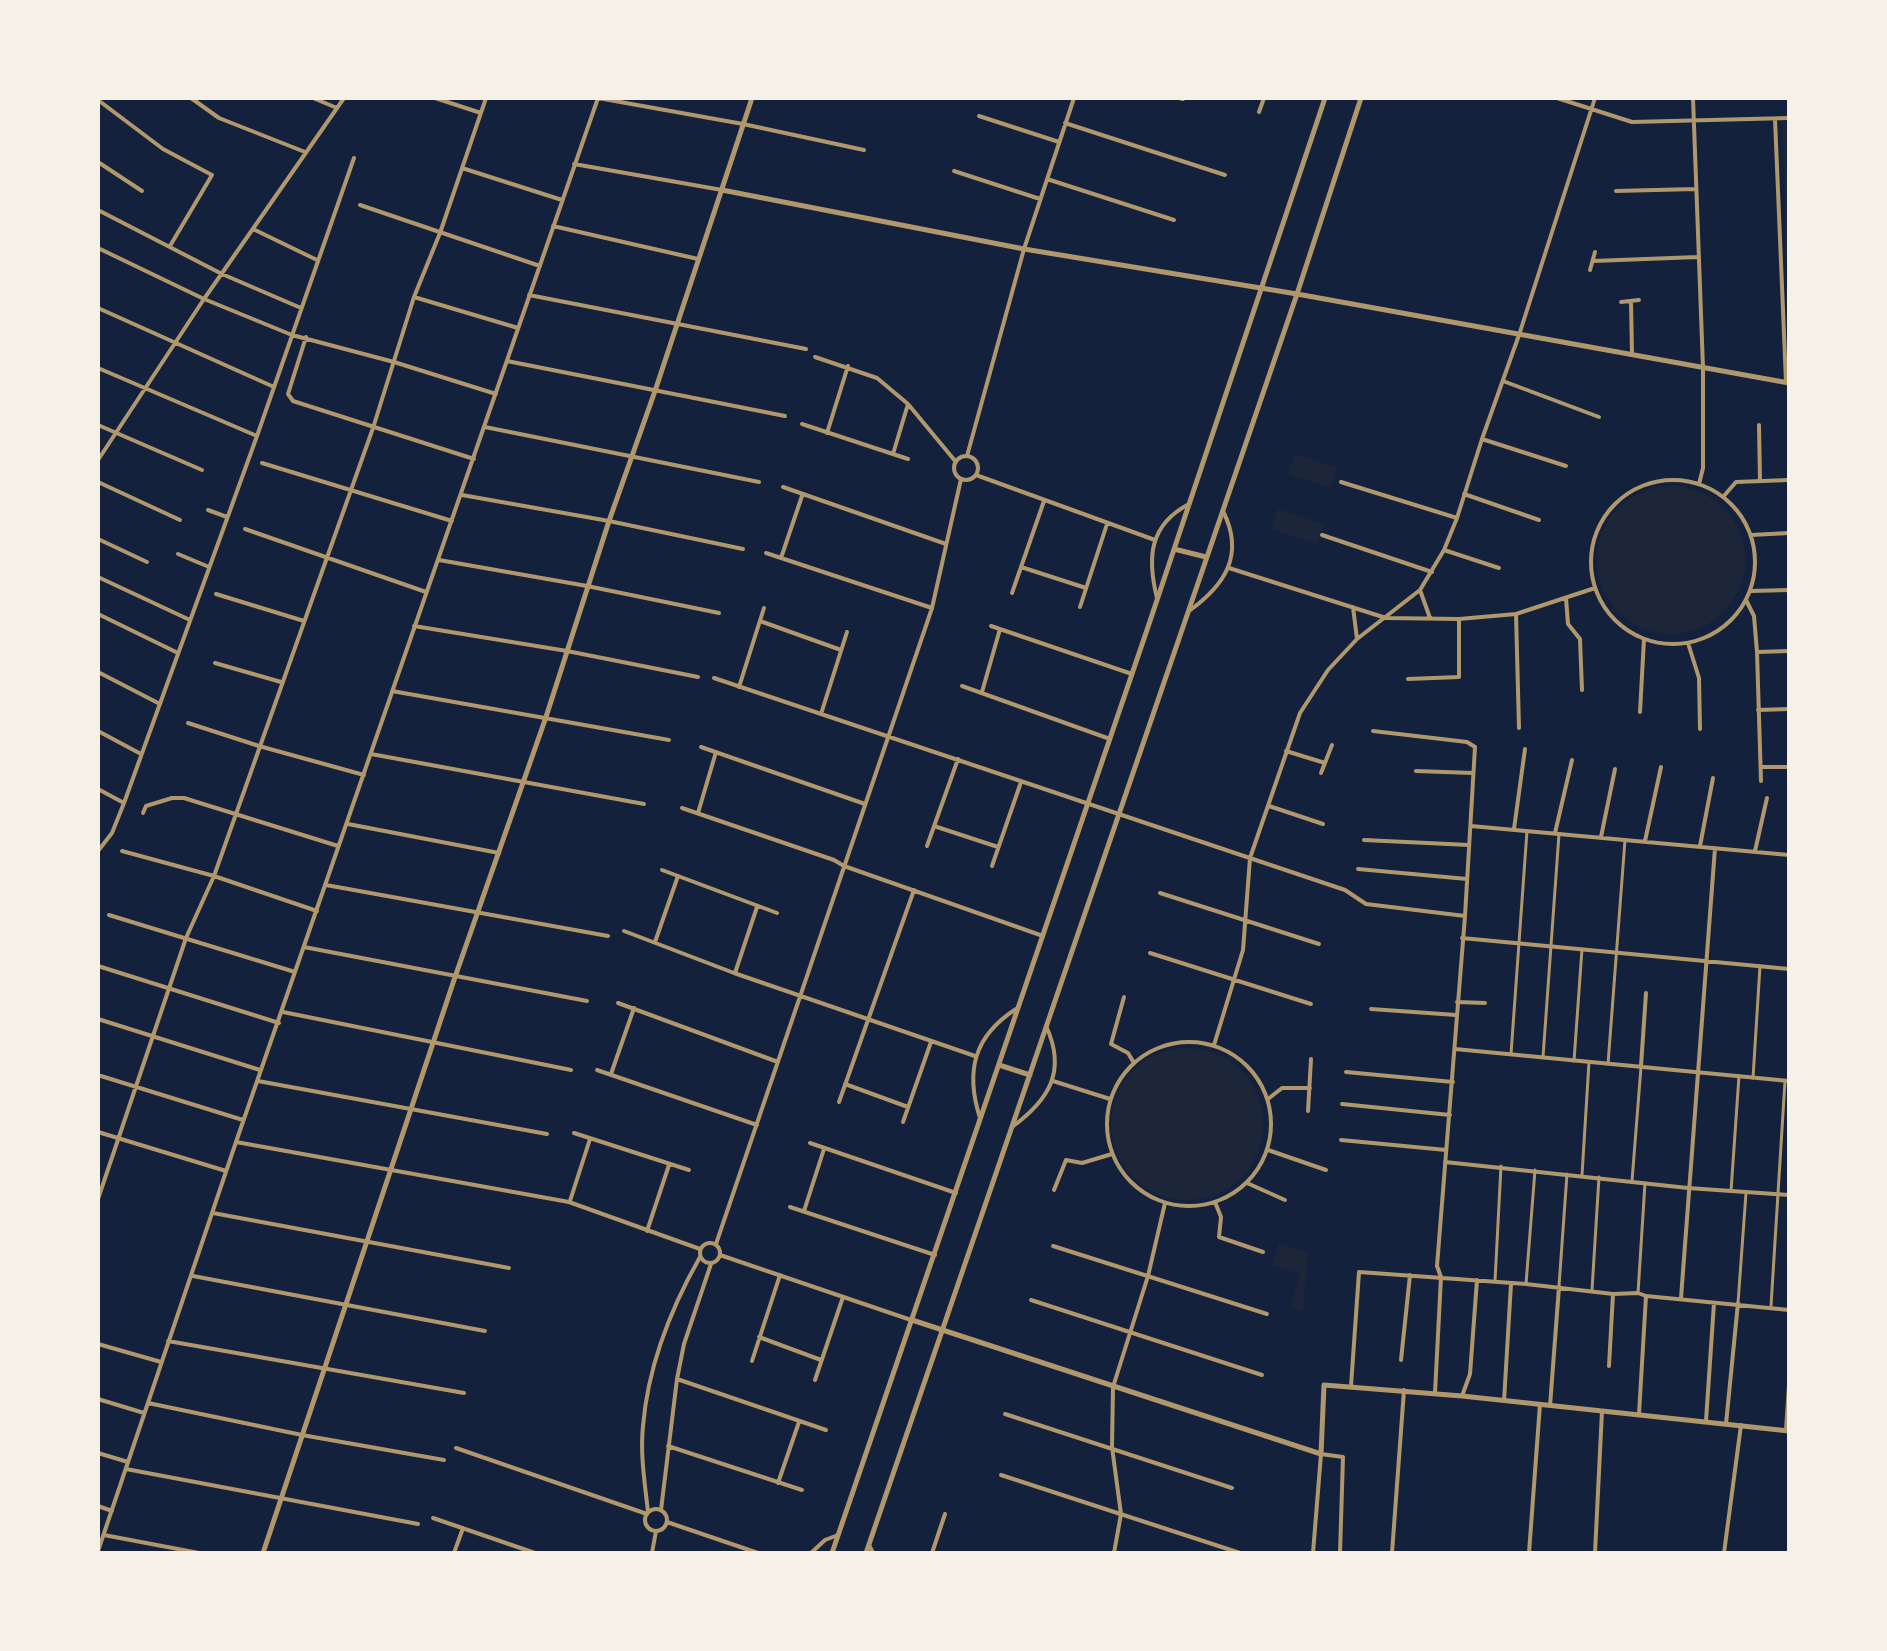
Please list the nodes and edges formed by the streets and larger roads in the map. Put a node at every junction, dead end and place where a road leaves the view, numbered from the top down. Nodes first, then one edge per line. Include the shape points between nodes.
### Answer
1 (191, 98) edge
2 (313, 98) edge
3 (344, 98) edge
4 (435, 98) edge
5 (486, 98) edge
6 (598, 98) edge
7 (752, 98) edge
8 (1074, 98) edge
9 (1264, 98) edge
10 (1325, 98) edge
11 (1361, 98) edge
12 (1557, 98) edge
13 (1595, 98) edge
14 (1693, 98) edge
15 (98, 100) edge
16 (337, 108) junction
17 (1592, 109) junction
18 (1259, 112) dead end
19 (481, 113) junction
20 (979, 116) dead end
21 (1789, 118) edge
22 (1775, 119) junction
23 (1693, 121) junction
24 (1065, 123) junction
25 (743, 124) junction
26 (1059, 142) junction
27 (864, 150) dead end
28 (305, 152) junction
29 (354, 158) dead end
30 (98, 162) edge
31 (574, 164) junction
32 (462, 168) junction
33 (954, 171) dead end
34 (1225, 175) dead end
35 (1047, 179) junction
36 (1695, 189) junction
37 (722, 190) junction
38 (142, 191) dead end
39 (1616, 191) dead end
40 (1040, 199) junction
41 (562, 200) junction
42 (360, 205) dead end
43 (98, 210) edge
44 (1174, 220) dead end
45 (553, 226) junction
46 (253, 229) junction
47 (440, 233) junction
48 (170, 246) junction
49 (98, 248) edge
50 (1024, 249) junction
51 (1595, 252) dead end
52 (1698, 257) junction
53 (698, 259) junction
54 (317, 260) junction
55 (1593, 261) junction
56 (540, 266) junction
57 (1590, 270) dead end
58 (222, 274) junction
59 (1261, 289) junction
60 (1297, 294) junction
61 (529, 295) junction
62 (414, 297) junction
63 (204, 299) junction
64 (1639, 300) dead end
65 (1631, 301) junction
66 (1621, 302) dead end
67 (98, 308) edge
68 (301, 308) junction
69 (675, 325) junction
70 (518, 328) junction
71 (292, 335) junction
72 (1519, 335) junction
73 (306, 337) junction
74 (173, 344) junction
75 (806, 349) dead end
76 (1632, 355) junction
77 (815, 357) dead end
78 (507, 361) junction
79 (394, 362) junction
80 (848, 366) junction
81 (98, 368) edge
82 (1703, 368) junction
83 (1503, 381) junction
84 (1787, 382) edge
85 (274, 387) junction
86 (144, 388) junction
87 (655, 391) junction
88 (496, 394) junction
89 (908, 404) junction
90 (785, 416) dead end
91 (1599, 417) dead end
92 (802, 424) dead end
93 (98, 425) edge
94 (1759, 425) dead end
95 (485, 427) junction
96 (373, 428) junction
97 (116, 433) junction
98 (827, 433) junction
99 (257, 436) junction
100 (1482, 439) junction
101 (893, 454) junction
102 (633, 455) junction
103 (967, 456) junction
104 (474, 459) junction
105 (908, 459) dead end
106 (98, 460) edge
107 (956, 462) junction
108 (262, 463) dead end
109 (1566, 466) dead end
110 (202, 470) dead end
111 (976, 475) junction
112 (961, 479) junction
113 (1789, 480) edge
114 (1760, 481) junction
115 (98, 482) edge
116 (759, 482) dead end
117 (1341, 482) dead end
118 (1699, 484) junction
119 (783, 487) dead end
120 (350, 492) junction
121 (1464, 494) junction
122 (461, 495) junction
123 (802, 496) junction
124 (1723, 497) junction
125 (1044, 501) junction
126 (1189, 504) junction
127 (1222, 509) junction
128 (208, 510) dead end
129 (227, 517) junction
130 (1457, 518) junction
131 (180, 520) dead end
132 (1539, 520) dead end
133 (452, 521) junction
134 (609, 521) junction
135 (1107, 524) junction
136 (245, 529) dead end
137 (1789, 533) edge
138 (1322, 535) dead end
139 (1751, 535) junction
140 (98, 539) edge
141 (1155, 540) junction
142 (946, 544) junction
143 (743, 549) dead end
144 (1174, 549) junction
145 (1444, 550) junction
146 (766, 553) dead end
147 (178, 554) dead end
148 (1206, 557) junction
149 (781, 558) junction
150 (326, 559) junction
151 (437, 560) junction
152 (147, 562) dead end
153 (209, 567) junction
154 (1021, 567) junction
155 (1229, 568) junction
156 (1499, 568) dead end
157 (1432, 572) junction
158 (98, 577) edge
159 (587, 586) junction
160 (1086, 588) junction
161 (1595, 588) junction
162 (1420, 590) junction
163 (1789, 590) edge
164 (1750, 591) junction
165 (426, 592) junction
166 (1012, 593) dead end
167 (216, 594) dead end
168 (1158, 598) junction
169 (1566, 598) junction
170 (1746, 600) junction
171 (1080, 607) dead end
172 (1353, 607) junction
173 (764, 608) dead end
174 (932, 608) junction
175 (1188, 612) junction
176 (719, 613) dead end
177 (98, 614) edge
178 (1516, 614) junction
179 (1386, 618) junction
180 (1430, 618) junction
181 (1459, 619) junction
182 (190, 620) junction
183 (304, 621) junction
184 (760, 621) junction
185 (414, 626) junction
186 (991, 626) dead end
187 (1000, 629) junction
188 (847, 632) dead end
189 (1357, 639) junction
190 (1644, 639) junction
191 (1688, 643) junction
192 (841, 650) junction
193 (567, 651) junction
194 (1789, 651) edge
195 (1757, 652) junction
196 (178, 653) junction
197 (215, 663) dead end
198 (98, 672) edge
199 (1132, 674) junction
200 (698, 677) dead end
201 (714, 678) dead end
202 (1408, 679) dead end
203 (281, 682) junction
204 (962, 686) dead end
205 (739, 687) junction
206 (1582, 690) dead end
207 (392, 691) junction
208 (981, 693) junction
209 (160, 704) junction
210 (1789, 709) edge
211 (1758, 710) junction
212 (1640, 712) dead end
213 (821, 714) junction
214 (546, 717) junction
215 (188, 723) dead end
216 (1519, 728) dead end
217 (1700, 729) dead end
218 (98, 731) edge
219 (1373, 731) dead end
220 (889, 736) junction
221 (1110, 739) junction
222 (669, 740) dead end
223 (1332, 745) dead end
224 (259, 746) junction
225 (701, 747) dead end
226 (1525, 749) dead end
227 (1286, 751) junction
228 (716, 752) junction
229 (141, 754) junction
230 (371, 754) junction
231 (958, 759) junction
232 (1572, 760) dead end
233 (1325, 763) junction
234 (1661, 767) dead end
235 (1761, 767) junction
236 (1789, 767) edge
237 (1615, 769) dead end
238 (1416, 771) dead end
239 (1321, 773) dead end
240 (1474, 773) junction
241 (364, 775) junction
242 (1713, 778) dead end
243 (1761, 781) dead end
244 (1021, 782) junction
245 (523, 783) junction
246 (98, 789) edge
247 (1767, 798) dead end
248 (124, 803) junction
249 (644, 804) dead end
250 (865, 804) junction
251 (1087, 804) junction
252 (1269, 806) junction
253 (682, 808) dead end
254 (143, 813) dead end
255 (698, 813) junction
256 (1118, 814) junction
257 (235, 815) junction
258 (347, 824) junction
259 (1323, 824) dead end
260 (934, 826) junction
261 (1471, 826) junction
262 (1514, 829) junction
263 (1527, 830) junction
264 (1557, 833) junction
265 (1601, 837) junction
266 (1364, 840) dead end
267 (1625, 840) junction
268 (1645, 841) junction
269 (100, 844) edge
270 (1469, 845) junction
271 (338, 846) junction
272 (927, 846) dead end
273 (1700, 846) junction
274 (998, 847) junction
275 (1715, 848) junction
276 (98, 851) edge
277 (122, 851) dead end
278 (1755, 851) junction
279 (499, 853) junction
280 (1789, 855) edge
281 (1250, 858) junction
282 (844, 866) junction
283 (992, 866) dead end
284 (1358, 869) dead end
285 (662, 870) dead end
286 (214, 876) junction
287 (678, 876) junction
288 (1467, 879) junction
289 (326, 885) junction
290 (914, 890) junction
291 (1160, 893) dead end
292 (757, 907) junction
293 (317, 911) junction
294 (478, 911) junction
295 (777, 913) dead end
296 (109, 915) dead end
297 (1465, 916) junction
298 (1246, 920) junction
299 (624, 931) dead end
300 (608, 936) dead end
301 (1043, 936) junction
302 (186, 938) junction
303 (1462, 938) junction
304 (655, 942) junction
305 (1520, 943) junction
306 (1319, 944) dead end
307 (1551, 946) junction
308 (304, 947) junction
309 (1582, 949) junction
310 (1617, 952) junction
311 (1150, 953) dead end
312 (1705, 961) junction
313 (98, 966) edge
314 (1760, 966) junction
315 (1789, 969) edge
316 (295, 972) junction
317 (734, 973) junction
318 (455, 977) junction
319 (1236, 979) junction
320 (169, 989) junction
321 (1646, 993) dead end
322 (801, 997) junction
323 (1124, 997) dead end
324 (587, 1001) dead end
325 (1457, 1002) junction
326 (618, 1003) dead end
327 (1485, 1003) dead end
328 (1311, 1004) dead end
329 (634, 1008) junction
330 (1018, 1008) junction
331 (1371, 1009) dead end
332 (283, 1012) junction
333 (1456, 1015) junction
334 (98, 1019) edge
335 (867, 1020) junction
336 (279, 1023) junction
337 (1045, 1024) junction
338 (153, 1037) junction
339 (931, 1042) junction
340 (433, 1044) junction
341 (1214, 1045) junction
342 (1455, 1049) junction
343 (1511, 1054) junction
344 (975, 1056) junction
345 (1543, 1057) junction
346 (1311, 1059) dead end
347 (1574, 1061) junction
348 (778, 1062) junction
349 (1589, 1062) junction
350 (1134, 1063) junction
351 (1608, 1064) junction
352 (999, 1065) junction
353 (1641, 1067) junction
354 (261, 1070) junction
355 (571, 1070) dead end
356 (597, 1070) dead end
357 (1346, 1072) dead end
358 (1697, 1072) junction
359 (611, 1075) junction
360 (1030, 1075) junction
361 (101, 1076) dead end
362 (1739, 1076) junction
363 (1753, 1078) junction
364 (257, 1081) junction
365 (1053, 1081) junction
366 (1787, 1081) edge
367 (1453, 1082) junction
368 (845, 1084) junction
369 (137, 1087) junction
370 (1310, 1088) junction
371 (1110, 1099) junction
372 (1268, 1099) junction
373 (839, 1102) dead end
374 (1342, 1104) dead end
375 (908, 1107) junction
376 (412, 1108) junction
377 (1308, 1111) dead end
378 (1450, 1115) junction
379 (244, 1121) junction
380 (981, 1121) junction
381 (903, 1122) dead end
382 (757, 1125) junction
383 (1012, 1127) junction
384 (98, 1132) edge
385 (574, 1133) dead end
386 (547, 1134) dead end
387 (119, 1137) junction
388 (590, 1139) junction
389 (1341, 1140) dead end
390 (236, 1142) junction
391 (810, 1143) dead end
392 (824, 1149) junction
393 (1268, 1150) junction
394 (1447, 1150) junction
395 (1112, 1154) junction
396 (1445, 1162) junction
397 (669, 1165) junction
398 (1501, 1166) junction
399 (392, 1170) junction
400 (689, 1170) dead end
401 (1326, 1170) dead end
402 (1535, 1170) junction
403 (226, 1171) junction
404 (1567, 1174) junction
405 (1582, 1175) junction
406 (1599, 1177) junction
407 (1632, 1181) junction
408 (1247, 1183) junction
409 (1645, 1183) junction
410 (100, 1186) edge
411 (1688, 1188) junction
412 (1054, 1190) dead end
413 (1731, 1191) junction
414 (956, 1193) junction
415 (1746, 1193) junction
416 (1778, 1194) junction
417 (1789, 1195) edge
418 (98, 1199) edge
419 (1285, 1200) dead end
420 (569, 1202) junction
421 (1215, 1202) junction
422 (1165, 1203) junction
423 (790, 1207) dead end
424 (804, 1212) junction
425 (212, 1213) junction
426 (647, 1231) junction
427 (368, 1241) junction
428 (716, 1244) junction
429 (1053, 1246) dead end
430 (700, 1249) junction
431 (1263, 1252) dead end
432 (720, 1255) junction
433 (935, 1255) junction
434 (700, 1257) junction
435 (711, 1264) junction
436 (509, 1268) dead end
437 (780, 1275) junction
438 (1410, 1275) junction
439 (193, 1276) junction
440 (1148, 1276) junction
441 (1441, 1277) junction
442 (1477, 1280) junction
443 (1495, 1281) junction
444 (1511, 1284) junction
445 (1526, 1284) junction
446 (1559, 1287) junction
447 (1592, 1290) junction
448 (1638, 1293) junction
449 (1613, 1294) junction
450 (1646, 1296) junction
451 (843, 1297) junction
452 (1681, 1298) junction
453 (1031, 1300) dead end
454 (1714, 1303) junction
455 (1738, 1303) junction
456 (347, 1305) junction
457 (1771, 1306) junction
458 (1789, 1310) edge
459 (1267, 1314) dead end
460 (912, 1320) junction
461 (942, 1330) junction
462 (485, 1331) dead end
463 (1130, 1332) junction
464 (759, 1337) junction
465 (168, 1341) junction
466 (98, 1344) edge
467 (821, 1360) junction
468 (1401, 1360) dead end
469 (752, 1361) dead end
470 (161, 1363) junction
471 (1609, 1366) dead end
472 (325, 1369) junction
473 (1262, 1375) dead end
474 (677, 1379) junction
475 (815, 1380) dead end
476 (1789, 1385) edge
477 (1351, 1386) junction
478 (1113, 1387) junction
479 (1404, 1390) junction
480 (464, 1393) dead end
481 (1435, 1393) junction
482 (1462, 1396) junction
483 (98, 1399) edge
484 (1504, 1401) junction
485 (148, 1403) junction
486 (1540, 1404) junction
487 (1550, 1406) junction
488 (1602, 1411) junction
489 (144, 1413) junction
490 (1005, 1414) dead end
491 (1639, 1414) junction
492 (1706, 1421) junction
493 (799, 1422) junction
494 (1726, 1424) junction
495 (1741, 1425) junction
496 (826, 1430) dead end
497 (1788, 1430) edge
498 (302, 1435) junction
499 (668, 1446) junction
500 (1112, 1447) junction
501 (456, 1448) dead end
502 (98, 1453) edge
503 (1321, 1454) junction
504 (444, 1460) dead end
505 (128, 1462) junction
506 (126, 1469) junction
507 (1001, 1475) dead end
508 (778, 1483) junction
509 (1232, 1488) dead end
510 (802, 1490) dead end
511 (281, 1498) junction
512 (98, 1506) edge
513 (661, 1510) junction
514 (112, 1511) junction
515 (648, 1513) junction
516 (945, 1514) dead end
517 (1121, 1514) junction
518 (433, 1518) dead end
519 (667, 1522) junction
520 (418, 1524) dead end
521 (463, 1528) junction
522 (656, 1531) junction
523 (104, 1535) junction
524 (838, 1535) junction
525 (869, 1545) junction
526 (98, 1551) edge
527 (199, 1553) edge
528 (263, 1553) edge
529 (454, 1553) edge
530 (535, 1553) edge
531 (652, 1553) edge
532 (758, 1553) edge
533 (811, 1553) edge
534 (832, 1553) edge
535 (866, 1553) edge
536 (873, 1553) edge
537 (932, 1553) edge
538 (1114, 1553) edge
539 (1240, 1553) edge
540 (1313, 1553) edge
541 (1340, 1553) edge
542 (1392, 1553) edge
543 (1529, 1553) edge
544 (1595, 1553) edge
545 (1724, 1553) edge

1 - 28 street via 219,118
2 - 16 street
3 - 16 street
4 - 19 street
5 - 19 street
6 - 25 street
6 - 31 street
7 - 25 street
8 - 24 street
9 - 18 street
10 - 59 street
11 - 60 street
12 - 17 street
13 - 17 street
14 - 23 street
15 - 48 street via 163,149 212,175
16 - 28 street
17 - 23 street via 1632,122
17 - 72 street
19 - 32 street
20 - 26 street
21 - 22 street
22 - 23 street
22 - 84 street
23 - 36 street
24 - 26 street
24 - 34 street
25 - 27 street
25 - 37 street
26 - 35 street
28 - 46 street
29 - 54 street
30 - 38 street
31 - 37 street
31 - 41 street
32 - 41 street
32 - 47 street
33 - 40 street
35 - 40 street
35 - 44 street
36 - 39 street
36 - 52 street
37 - 50 street
37 - 53 street
40 - 50 street
41 - 45 street
42 - 47 street
43 - 48 street
45 - 53 street
45 - 56 street
46 - 54 street
46 - 58 street
47 - 56 street
47 - 62 street
48 - 58 street
49 - 63 street
50 - 59 street
50 - 103 street
51 - 55 street
52 - 55 street
52 - 82 street
53 - 69 street
54 - 68 street
55 - 57 street
56 - 61 street
58 - 63 street
58 - 68 street
59 - 60 street
59 - 126 street
60 - 72 street
60 - 127 street
61 - 69 street
61 - 70 street
62 - 70 street
62 - 79 street
63 - 71 street
63 - 74 street
64 - 65 street
65 - 66 street
65 - 76 street
67 - 74 street
68 - 71 street
69 - 75 street
69 - 87 street
70 - 78 street
71 - 73 street
71 - 85 street
72 - 76 street
72 - 83 street
73 - 79 street
73 - 96 street via 289,398
74 - 85 street
74 - 86 street
76 - 82 street
77 - 80 street
78 - 87 street
78 - 88 street
79 - 88 street
79 - 96 street
80 - 89 street via 877,378
80 - 98 street
81 - 86 street
82 - 84 street
82 - 118 street
83 - 91 street
83 - 100 street
85 - 99 street
86 - 97 street
86 - 99 street
87 - 90 street
87 - 102 street
88 - 95 street
89 - 101 street
89 - 107 street
92 - 98 street
93 - 97 street
94 - 114 street
95 - 102 street
95 - 104 street
96 - 104 street
96 - 120 street
97 - 106 street
97 - 110 street
98 - 101 street
99 - 129 street
100 - 109 street
100 - 121 street
101 - 105 street
102 - 116 street
102 - 134 street
103 - 107 street
103 - 111 street via 977,463
104 - 122 street
107 - 112 street
108 - 120 street
111 - 112 street
111 - 125 street
112 - 142 street
113 - 114 street
114 - 124 street via 1736,482
115 - 131 street
117 - 130 street
118 - 124 street
118 - 161 street via 1660,481 1623,497 1609,511 1592,548
119 - 123 street
120 - 133 street
120 - 150 street
121 - 130 street
121 - 132 street
122 - 133 street
122 - 134 street
123 - 142 street
123 - 149 street
124 - 139 street
125 - 135 street
125 - 154 street
126 - 141 street via 1169,517
126 - 144 street
127 - 148 street
127 - 155 street via 1233,531
128 - 129 street
129 - 153 street
130 - 145 street
133 - 151 street
134 - 143 street
134 - 159 street
135 - 141 street
135 - 160 street
136 - 150 street
137 - 139 street
138 - 157 street
139 - 164 street via 1756,563
140 - 152 street
141 - 168 street via 1151,557
142 - 174 street
144 - 148 street
144 - 168 street
145 - 156 street
145 - 157 street
146 - 149 street
147 - 153 street
148 - 175 street
149 - 174 street
150 - 165 street
150 - 183 street
151 - 159 street
151 - 165 street
153 - 182 street
154 - 160 street
154 - 166 street
155 - 172 street
155 - 175 street via 1213,594
157 - 162 street
158 - 182 street
159 - 176 street
159 - 193 street
160 - 171 street
161 - 169 street
161 - 190 street via 1609,614
162 - 179 street
162 - 180 street
163 - 164 street
164 - 170 street
165 - 185 street
167 - 183 street
168 - 199 street
169 - 178 street
169 - 206 street via 1568,624 1580,639
170 - 191 street via 1728,623
170 - 195 street via 1754,616
172 - 179 street
172 - 189 street
173 - 184 street
174 - 220 street
175 - 256 street
177 - 196 street
178 - 181 street
178 - 216 street
179 - 180 street
179 - 189 street
180 - 181 street
181 - 202 street via 1459,677
182 - 196 street
183 - 203 street
184 - 192 street
184 - 205 street
185 - 193 street
185 - 207 street
186 - 187 street
187 - 199 street
187 - 208 street
188 - 192 street
189 - 227 street via 1312,691
190 - 191 street
190 - 212 street
191 - 217 street via 1699,678
192 - 213 street
193 - 200 street
193 - 214 street
194 - 195 street
195 - 211 street
196 - 209 street
197 - 203 street
198 - 209 street
199 - 221 street
201 - 205 street
203 - 224 street
204 - 208 street
205 - 213 street
207 - 214 street
207 - 230 street
208 - 221 street
209 - 229 street
210 - 211 street
211 - 235 street
213 - 220 street
214 - 222 street
214 - 245 street
215 - 224 street
218 - 229 street
219 - 240 street via 1473,744
220 - 231 street
220 - 250 street
221 - 251 street
223 - 233 street
224 - 241 street
224 - 257 street
225 - 228 street
226 - 262 street
227 - 233 street
227 - 252 street
228 - 250 street
228 - 255 street
229 - 248 street
230 - 241 street
230 - 245 street
231 - 244 street
231 - 260 street
232 - 264 street
233 - 239 street
234 - 268 street
235 - 236 street
235 - 243 street
237 - 265 street
238 - 240 street
240 - 261 street
241 - 258 street
242 - 273 street
244 - 251 street
244 - 274 street
245 - 249 street
245 - 279 street
246 - 248 street
247 - 278 street
248 - 269 street via 112,833
250 - 282 street
251 - 256 street
251 - 301 street
252 - 259 street
252 - 281 street
253 - 255 street
254 - 257 street via 146,806 184,798
255 - 282 street
256 - 281 street
256 - 337 street
257 - 271 street
257 - 286 street
258 - 271 street
258 - 279 street
260 - 272 street
260 - 274 street
261 - 262 street
261 - 270 street
262 - 263 street
263 - 264 street
263 - 305 street
264 - 265 street
264 - 307 street
265 - 267 street
266 - 270 street
267 - 268 street
267 - 310 street
268 - 273 street
269 - 276 street
270 - 288 street
271 - 289 street
273 - 275 street
274 - 283 street
275 - 278 street
275 - 312 street
277 - 286 street
278 - 280 street
279 - 294 street
281 - 297 street via 1345,890 1366,904
281 - 298 street
282 - 290 street
282 - 322 street
284 - 288 street
285 - 287 street
286 - 293 street
286 - 302 street
287 - 292 street
287 - 304 street
288 - 297 street
289 - 293 street
289 - 294 street
290 - 301 street
290 - 335 street
291 - 298 street
292 - 295 street
292 - 317 street
293 - 308 street
294 - 300 street
294 - 318 street
296 - 302 street
297 - 303 street
298 - 306 street
298 - 319 street
299 - 304 street
301 - 330 street
302 - 316 street
302 - 320 street
303 - 305 street
303 - 325 street
304 - 317 street
305 - 307 street
305 - 343 street
307 - 309 street
307 - 345 street
308 - 316 street
308 - 318 street
309 - 310 street
309 - 347 street
310 - 312 street
310 - 351 street
311 - 319 street
312 - 314 street
312 - 358 street
313 - 320 street
314 - 315 street
314 - 363 street
316 - 332 street
317 - 322 street
318 - 324 street
318 - 340 street
319 - 328 street
319 - 341 street
320 - 336 street
320 - 338 street
321 - 353 street
322 - 335 street
322 - 348 street
323 - 350 street via 1111,1044
325 - 327 street
325 - 333 street
326 - 329 street
329 - 348 street
329 - 359 street
330 - 344 street via 999,1020
330 - 352 street
331 - 333 street
332 - 336 street
332 - 340 street
333 - 342 street
334 - 338 street
335 - 339 street
335 - 368 street
336 - 354 street
337 - 360 street
337 - 365 street via 1054,1042
338 - 354 street
338 - 369 street
339 - 344 street
339 - 375 street
340 - 355 street
340 - 376 street
341 - 350 street via 1163,1045
341 - 372 street via 1248,1065
342 - 343 street
342 - 367 street
343 - 345 street
344 - 380 street via 972,1095
345 - 347 street
346 - 370 street
347 - 349 street
348 - 382 street
349 - 351 street
349 - 405 street
350 - 371 street
351 - 353 street
352 - 360 street
352 - 380 street
353 - 358 street
353 - 407 street
354 - 364 street
356 - 359 street
357 - 367 street
358 - 362 street
358 - 411 street
359 - 382 street
360 - 383 street
361 - 369 street
362 - 363 street
362 - 413 street
363 - 366 street
364 - 376 street
364 - 379 street
365 - 371 street
365 - 383 street via 1034,1110
366 - 416 street
367 - 378 street
368 - 373 street
368 - 375 street
369 - 379 street
369 - 387 street
370 - 372 street via 1282,1088
370 - 377 street
371 - 395 street via 1107,1127
372 - 393 street
374 - 378 street
375 - 381 street
376 - 386 street
376 - 399 street
378 - 394 street
379 - 390 street
380 - 414 street
382 - 428 street
383 - 461 street
384 - 387 street
385 - 388 street
387 - 403 street
387 - 410 street
388 - 397 street
388 - 420 street
389 - 394 street
390 - 399 street
390 - 403 street
391 - 392 street
392 - 414 street
392 - 424 street
393 - 401 street
393 - 408 street
394 - 396 street
395 - 412 street via 1082,1163 1066,1160
395 - 422 street via 1133,1184
396 - 398 street
396 - 441 street via 1437,1266
397 - 400 street
397 - 426 street
398 - 402 street
398 - 443 street
399 - 420 street
399 - 427 street
402 - 404 street
402 - 445 street
403 - 425 street
404 - 405 street
404 - 446 street
405 - 406 street
406 - 407 street
406 - 447 street
407 - 409 street
408 - 419 street
408 - 421 street
409 - 411 street
409 - 448 street
410 - 418 street
411 - 413 street
411 - 452 street
413 - 415 street
414 - 433 street
415 - 416 street
415 - 455 street
416 - 417 street
416 - 457 street
420 - 426 street
421 - 422 street
421 - 431 street via 1221,1217 1219,1237
422 - 440 street
423 - 424 street
424 - 433 street
425 - 427 street
425 - 439 street
426 - 430 street
427 - 436 street
427 - 456 street
428 - 430 street
428 - 432 street
429 - 440 street
430 - 434 street
432 - 435 street
432 - 437 street
433 - 460 street
434 - 435 street
434 - 515 street via 653,1371 643,1425
435 - 474 street
437 - 451 street
437 - 464 street
438 - 441 street
438 - 468 street
438 - 477 street via 1359,1272
439 - 456 street
439 - 465 street
440 - 459 street
440 - 463 street
441 - 442 street
441 - 481 street
442 - 443 street
442 - 482 street via 1470,1374
443 - 444 street
444 - 445 street
444 - 484 street
445 - 446 street
446 - 447 street
446 - 487 street
447 - 449 street
448 - 449 street
448 - 450 street
449 - 471 street
450 - 452 street
450 - 491 street
451 - 460 street
451 - 467 street
452 - 454 street
453 - 463 street
454 - 455 street
454 - 492 street
455 - 457 street
455 - 494 street
456 - 462 street
456 - 472 street
457 - 458 street
460 - 461 street
460 - 524 street
461 - 478 street
461 - 525 street
463 - 473 street
463 - 478 street
464 - 467 street
464 - 469 street
465 - 470 street
465 - 472 street
466 - 470 street
467 - 475 street
470 - 485 street
472 - 480 street
472 - 498 street
474 - 493 street
474 - 499 street
476 - 497 street
477 - 479 street
477 - 503 street via 1324,1385
478 - 500 street
478 - 503 street
479 - 481 street
479 - 542 street
481 - 482 street
482 - 484 street
483 - 489 street
484 - 486 street
485 - 489 street
485 - 498 street
486 - 487 street
486 - 543 street
487 - 488 street
488 - 491 street
488 - 544 street
489 - 505 street
490 - 500 street
491 - 492 street
492 - 494 street
493 - 496 street
493 - 508 street
494 - 495 street
495 - 497 street
495 - 545 street
498 - 504 street
498 - 511 street
499 - 508 street
499 - 513 street
500 - 509 street
500 - 517 street
501 - 515 street
502 - 505 street
503 - 540 street
503 - 541 street via 1343,1457
505 - 506 street
506 - 511 street
506 - 514 street
507 - 517 street
508 - 510 street
511 - 520 street
511 - 528 street
512 - 514 street
513 - 515 street
513 - 519 street
514 - 523 street
515 - 522 street via 648,1527
516 - 537 street
517 - 538 street
517 - 539 street
518 - 521 street
519 - 522 street
519 - 532 street
521 - 529 street
521 - 530 street
522 - 531 street
523 - 526 street
523 - 527 street
524 - 533 street
524 - 534 street
525 - 535 street
525 - 536 street

